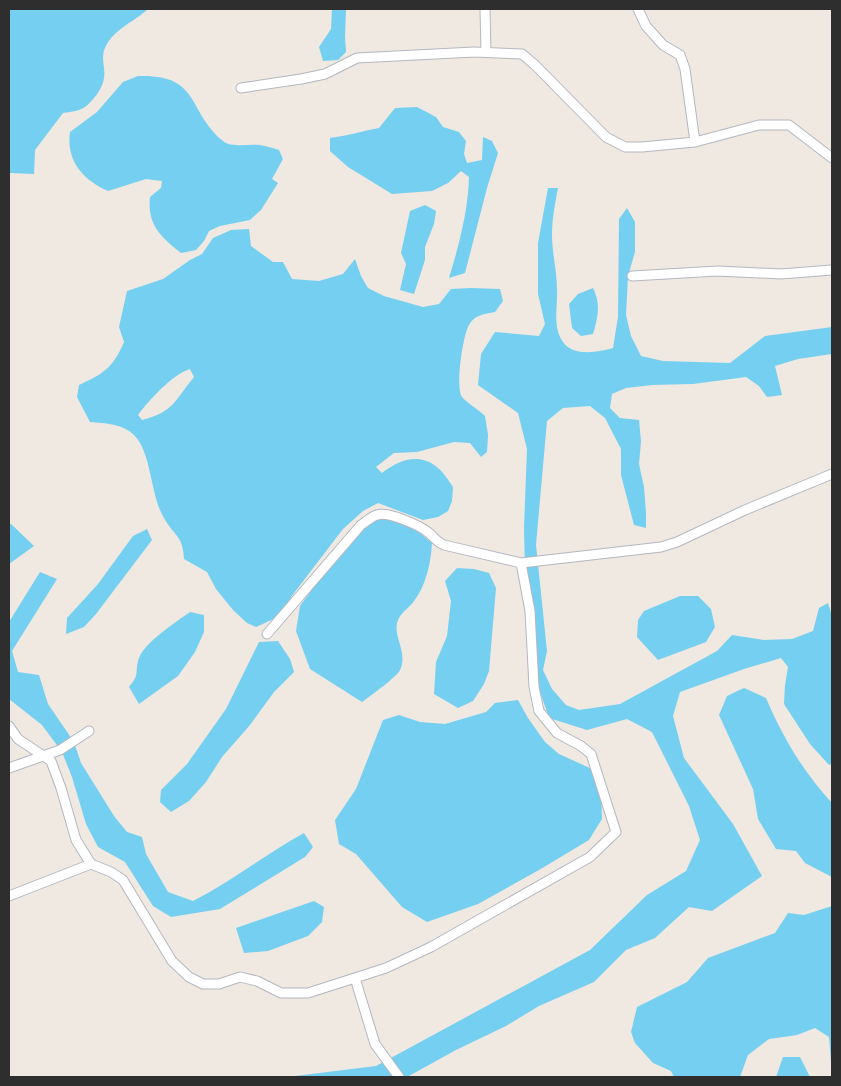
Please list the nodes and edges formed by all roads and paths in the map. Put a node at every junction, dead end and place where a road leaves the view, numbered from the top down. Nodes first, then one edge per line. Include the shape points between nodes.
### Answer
1 (485, 9) edge
2 (638, 9) edge
3 (486, 52) junction
4 (241, 88) dead end
5 (695, 142) junction
6 (832, 158) edge
7 (832, 270) edge
8 (632, 276) dead end
9 (832, 474) edge
10 (521, 563) junction
11 (267, 634) dead end
12 (9, 726) edge
13 (89, 731) dead end
14 (44, 756) junction
15 (9, 768) edge
16 (91, 864) junction
17 (9, 896) edge
18 (355, 978) junction
19 (399, 1077) edge

1 - 3 street
2 - 5 street via 646,26 663,45 680,55 685,69
3 - 4 street via 357,58 325,74
3 - 5 street via 522,54 606,137 624,146
5 - 6 street via 759,125 790,125
7 - 8 street
9 - 10 street via 661,547
10 - 11 street via 444,545 417,526 386,514 377,515 361,525
10 - 18 street via 530,611 534,687 539,711 557,733 591,754 616,832 590,857 491,914 431,947
12 - 14 street via 18,739
13 - 14 street via 60,750
14 - 15 street
14 - 16 street via 51,761 76,840
16 - 17 street
16 - 18 street via 123,880 172,961 202,984 219,984 240,977 281,992 308,994
18 - 19 street via 375,1044

